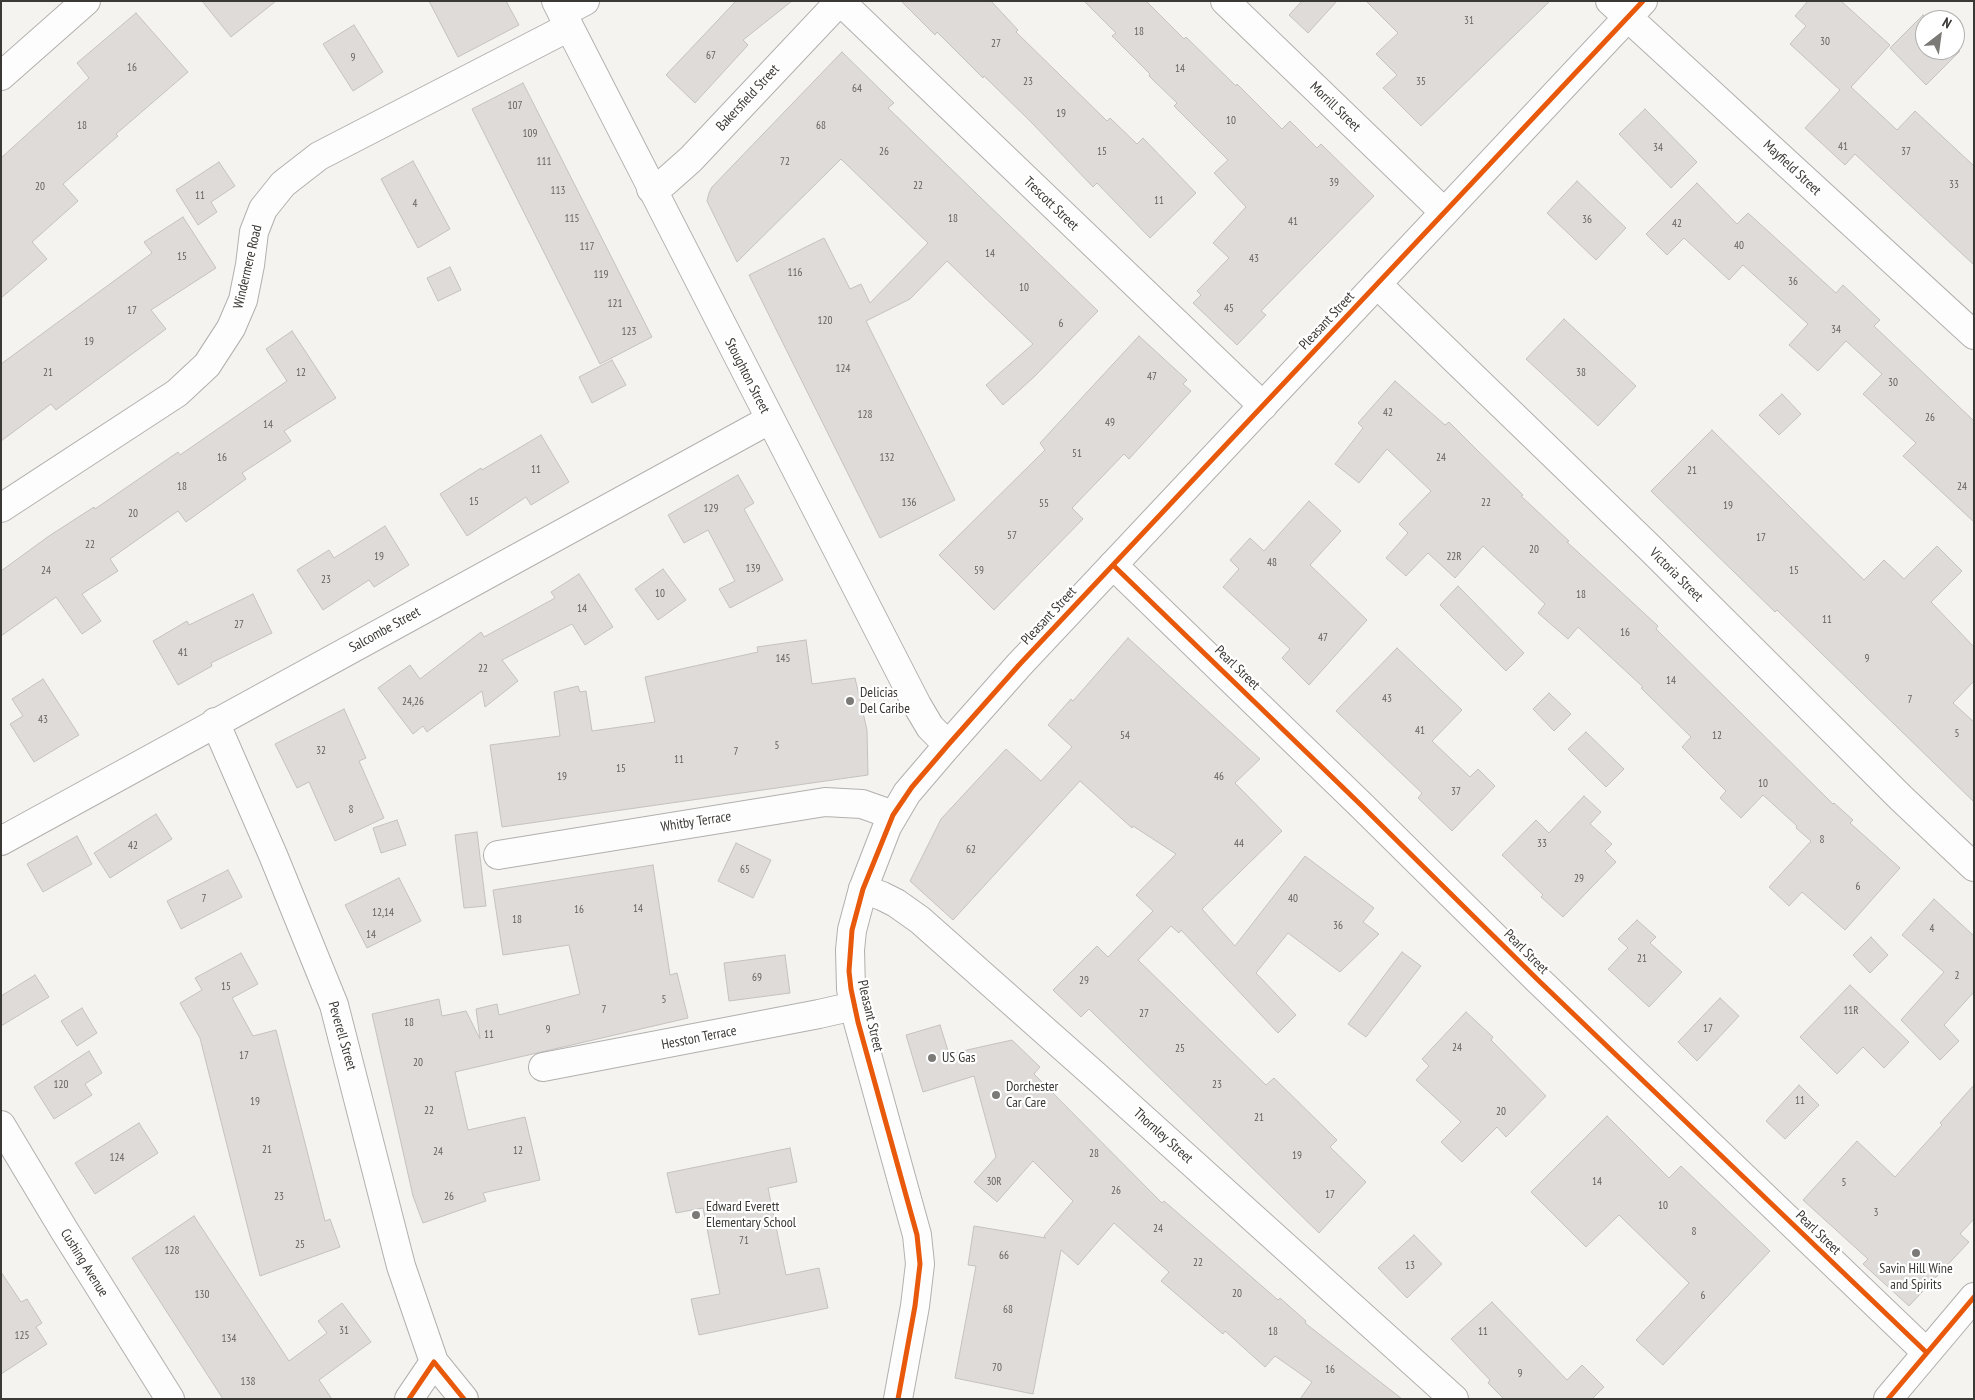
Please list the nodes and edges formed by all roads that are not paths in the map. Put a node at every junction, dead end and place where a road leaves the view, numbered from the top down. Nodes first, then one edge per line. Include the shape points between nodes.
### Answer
1 (86, 1) edge
2 (840, 1) edge
3 (1225, 1) edge
4 (1627, 7) edge
5 (568, 11) edge
6 (1, 76) edge
7 (651, 189) junction
8 (1444, 212) junction
9 (1377, 284) junction
10 (1974, 335) edge
11 (1263, 406) junction
12 (769, 420) junction
13 (1, 508) edge
14 (1114, 565) junction
15 (216, 722) junction
16 (948, 745) junction
17 (893, 815) junction
18 (1, 840) edge
19 (498, 856) dead end
20 (1974, 867) edge
21 (862, 889) junction
22 (854, 1006) junction
23 (543, 1068) dead end
24 (1, 1125) edge
25 (1974, 1297) edge
26 (1926, 1352) junction
27 (434, 1362) junction
28 (170, 1399) edge
29 (409, 1399) edge
30 (464, 1399) edge
31 (898, 1399) edge
32 (1454, 1399) edge
33 (1888, 1399) edge

1 - 6 street
2 - 7 street, Bakersfield Street via 691,159 664,183
2 - 11 street, Trescott Street
3 - 8 street, Morrill Street
4 - 8 street, Pleasant Street
4 - 10 street, Mayfield Street
5 - 7 street, Stoughton Street
5 - 13 street, Windermere Road via 320,156 283,184 263,209 254,232 243,300 231,328 207,365 177,393
7 - 12 street, Stoughton Street
8 - 9 street, Pleasant Street
9 - 11 street, Pleasant Street
9 - 20 street, Victoria Street
11 - 14 street, Pleasant Street
12 - 15 street, Salcombe Street
12 - 16 street, Stoughton Street via 920,710 930,727
14 - 16 street, Pleasant Street
14 - 26 street, Pearl Street via 1538,980
15 - 18 street, Salcombe Street
15 - 27 street, Peverell Street via 334,1005 401,1266
16 - 17 street, Pleasant Street
17 - 19 street, Whitby Terrace via 862,804 824,802
17 - 21 street, Pleasant Street
21 - 22 street, Pleasant Street via 850,950
21 - 32 street, Thornley Street via 896,903 920,920
22 - 23 street, Hesston Terrace
22 - 31 street, Pleasant Street via 917,1235 920,1264
24 - 28 street, Cushing Avenue
25 - 26 street
26 - 33 street
27 - 29 street
27 - 30 street

